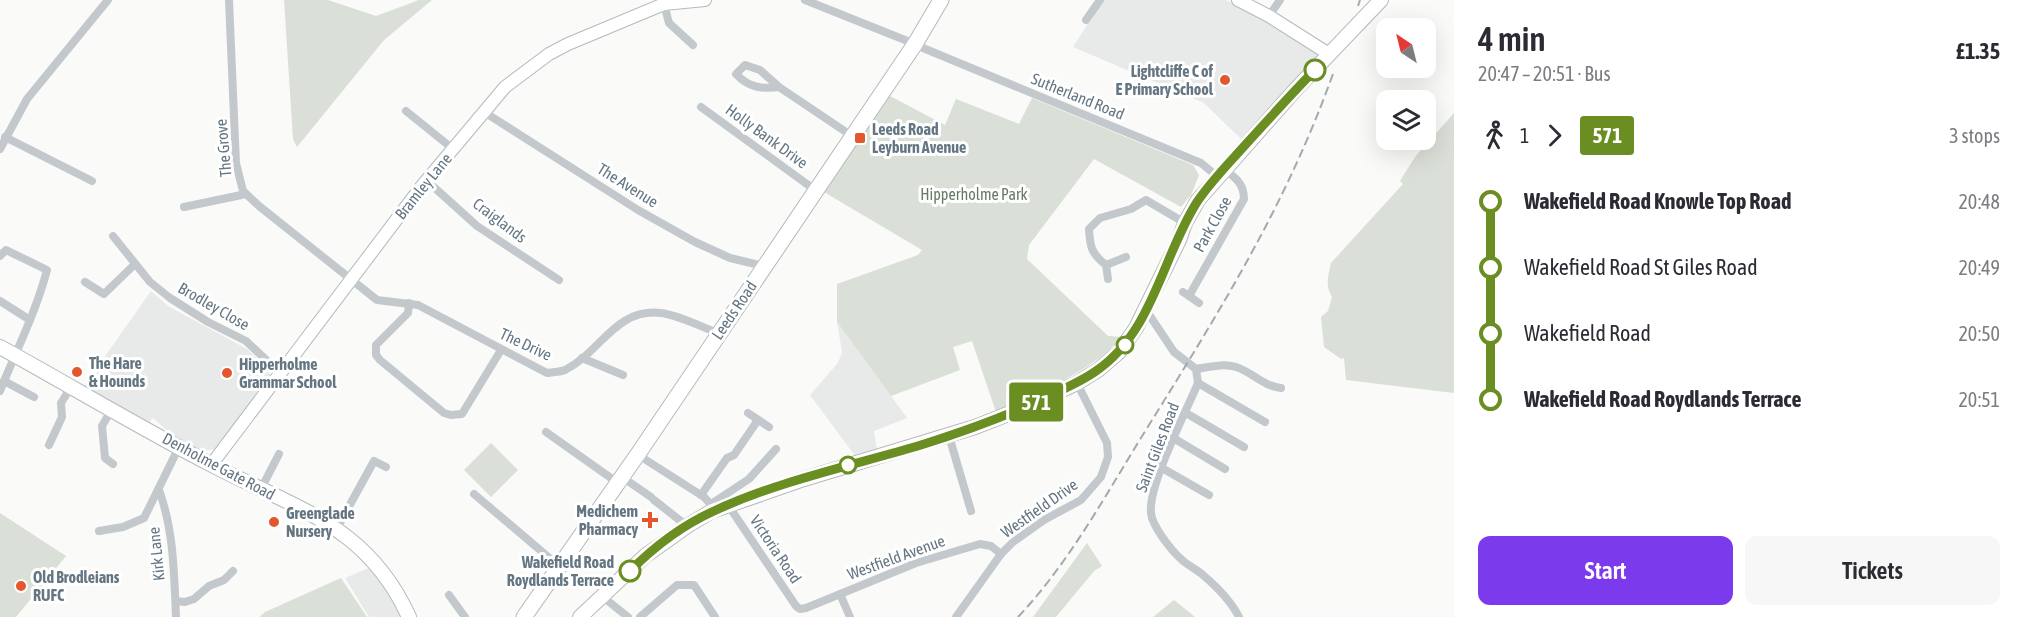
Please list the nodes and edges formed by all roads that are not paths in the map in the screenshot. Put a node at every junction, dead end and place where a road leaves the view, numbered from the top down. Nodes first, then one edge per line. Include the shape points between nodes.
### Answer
1 (108, 0) edge
2 (229, 0) edge
3 (705, 0) edge
4 (805, 0) edge
5 (941, 0) edge
6 (1100, 0) edge
7 (1238, 0) edge
8 (1280, 0) edge
9 (1381, 0) edge
10 (664, 4) junction
11 (1269, 16) junction
12 (1086, 20) dead end
13 (693, 45) dead end
14 (919, 46) junction
15 (1329, 54) junction
16 (780, 87) dead end
17 (700, 107) dead end
18 (406, 111) dead end
19 (484, 112) junction
20 (852, 136) junction
21 (5, 137) junction
22 (0, 149) edge
23 (453, 149) junction
24 (1221, 173) junction
25 (426, 180) junction
26 (92, 181) dead end
27 (815, 190) junction
28 (246, 194) junction
29 (184, 207) dead end
30 (1185, 223) junction
31 (113, 236) dead end
32 (0, 255) edge
33 (1126, 256) dead end
34 (135, 264) junction
35 (764, 266) junction
36 (1106, 266) junction
37 (351, 278) junction
38 (560, 279) dead end
39 (1108, 279) dead end
40 (85, 282) dead end
41 (0, 301) edge
42 (409, 303) junction
43 (1199, 303) dead end
44 (1146, 310) junction
45 (30, 320) junction
46 (718, 333) junction
47 (0, 347) edge
48 (501, 350) junction
49 (14, 355) junction
50 (582, 358) junction
51 (1196, 369) junction
52 (280, 374) junction
53 (623, 375) dead end
54 (4, 381) junction
55 (1077, 383) junction
56 (1198, 383) junction
57 (71, 387) junction
58 (1281, 388) dead end
59 (0, 391) edge
60 (34, 397) dead end
61 (112, 409) junction
62 (1186, 412) junction
63 (748, 413) dead end
64 (758, 420) junction
65 (1264, 422) dead end
66 (769, 427) dead end
67 (546, 432) dead end
68 (948, 436) junction
69 (1175, 439) junction
70 (49, 445) dead end
71 (179, 447) junction
72 (1244, 447) dead end
73 (776, 449) dead end
74 (279, 454) dead end
75 (646, 460) dead end
76 (113, 464) dead end
77 (211, 465) junction
78 (386, 467) dead end
79 (1162, 468) junction
80 (1225, 469) dead end
81 (620, 480) junction
82 (261, 489) junction
83 (159, 490) junction
84 (474, 494) dead end
85 (701, 495) junction
86 (1209, 495) dead end
87 (718, 506) junction
88 (970, 511) dead end
89 (687, 526) junction
90 (336, 530) junction
91 (99, 531) dead end
92 (1001, 554) junction
93 (560, 567) junction
94 (233, 571) dead end
95 (840, 594) junction
96 (449, 595) dead end
97 (603, 597) junction
98 (176, 601) junction
99 (800, 609) joint
100 (176, 617) edge
101 (409, 617) edge
102 (465, 617) edge
103 (524, 617) edge
104 (580, 617) edge
105 (628, 617) edge
106 (640, 617) edge
107 (715, 617) edge
108 (850, 617) edge
109 (956, 617) edge
110 (1239, 617) edge

1 - 21 street via 27,99
2 - 28 street, The Grove via 236,163
3 - 10 street, Bramley Lane
4 - 14 street, Sutherland Road
5 - 14 highway, Leeds Road
6 - 12 street
7 - 11 street
8 - 11 street
9 - 15 main road
10 - 13 street via 669,22
10 - 19 street, Bramley Lane via 549,54 511,82
11 - 15 street
14 - 20 highway, Leeds Road
14 - 24 street, Sutherland Road
15 - 24 main road
16 - 20 street
17 - 27 street, Holly Bank Drive
18 - 23 street
19 - 23 street, Bramley Lane
19 - 35 street, The Avenue via 695,242 730,258
20 - 27 highway, Leeds Road
21 - 22 street
21 - 26 street
23 - 25 street, Bramley Lane
24 - 30 main road
24 - 43 street, Park Close via 1239,181 1244,199 1186,294
25 - 37 street, Bramley Lane
25 - 38 street, Craiglands via 477,226
27 - 35 highway, Leeds Road
28 - 29 street
28 - 37 street, The Grove
30 - 36 street via 1146,200 1100,218 1089,229 1090,243 1095,256
30 - 44 main road
31 - 34 street, Brodley Close
32 - 45 street via 6,250 47,270
33 - 36 street
34 - 40 street via 104,294
34 - 52 street, Brodley Close via 170,298 246,341
35 - 46 highway, Leeds Road
36 - 39 street
37 - 42 street, The Drive via 377,300
37 - 52 street, Bramley Lane
41 - 45 street
42 - 48 street, The Drive
42 - 48 street via 408,313 376,345 376,355 444,413 462,414
44 - 51 street via 1174,352
44 - 55 main road via 1119,352
45 - 49 street
46 - 50 street, The Drive via 663,313 638,313 619,324
46 - 81 highway, Leeds Road
47 - 49 main road, Denholme Gate Road
48 - 50 street, The Drive via 547,374 563,371
49 - 54 street
49 - 57 main road, Denholme Gate Road
50 - 53 street
51 - 56 street
51 - 58 street via 1224,365 1238,368 1271,387
52 - 77 street, Bramley Lane
54 - 59 street
54 - 60 street
55 - 68 main road
55 - 92 street, Westfield Drive via 1107,443 1108,457 1101,477 1081,500 1044,520
56 - 62 street, Saint Giles Road
56 - 65 street
57 - 61 main road, Denholme Gate Road
57 - 70 street via 61,403 62,417
61 - 71 main road, Denholme Gate Road
61 - 76 street via 102,426 105,458
62 - 69 street, Saint Giles Road
62 - 72 street
63 - 64 street
64 - 66 street
64 - 85 street
67 - 81 street
68 - 87 main road
68 - 88 street
69 - 79 street, Saint Giles Road
69 - 80 street
71 - 77 main road, Denholme Gate Road
71 - 83 street
73 - 87 street
74 - 82 street
75 - 85 street, Victoria Road
77 - 82 main road, Denholme Gate Road
78 - 90 street via 374,461
79 - 86 street
79 - 110 street, Saint Giles Road via 1150,515 1181,559 1221,592
81 - 89 street
81 - 93 highway, Leeds Road
82 - 90 main road, Denholme Gate Road
83 - 91 street via 144,518
83 - 98 street, Kirk Lane via 172,542
84 - 93 street
85 - 87 street, Victoria Road
87 - 89 main road
87 - 99 street, Victoria Road
89 - 97 main road via 645,556
90 - 101 main road, Denholme Gate Road via 385,573
92 - 95 street, Westfield Avenue via 980,544 915,563
92 - 109 street, Westfield Drive
93 - 103 highway, Leeds Road
94 - 98 street via 194,599
95 - 99 street, Westfield Avenue
95 - 108 street
96 - 102 street
97 - 104 main road
97 - 105 street
98 - 100 street, Kirk Lane
106 - 107 street via 677,585 694,585

